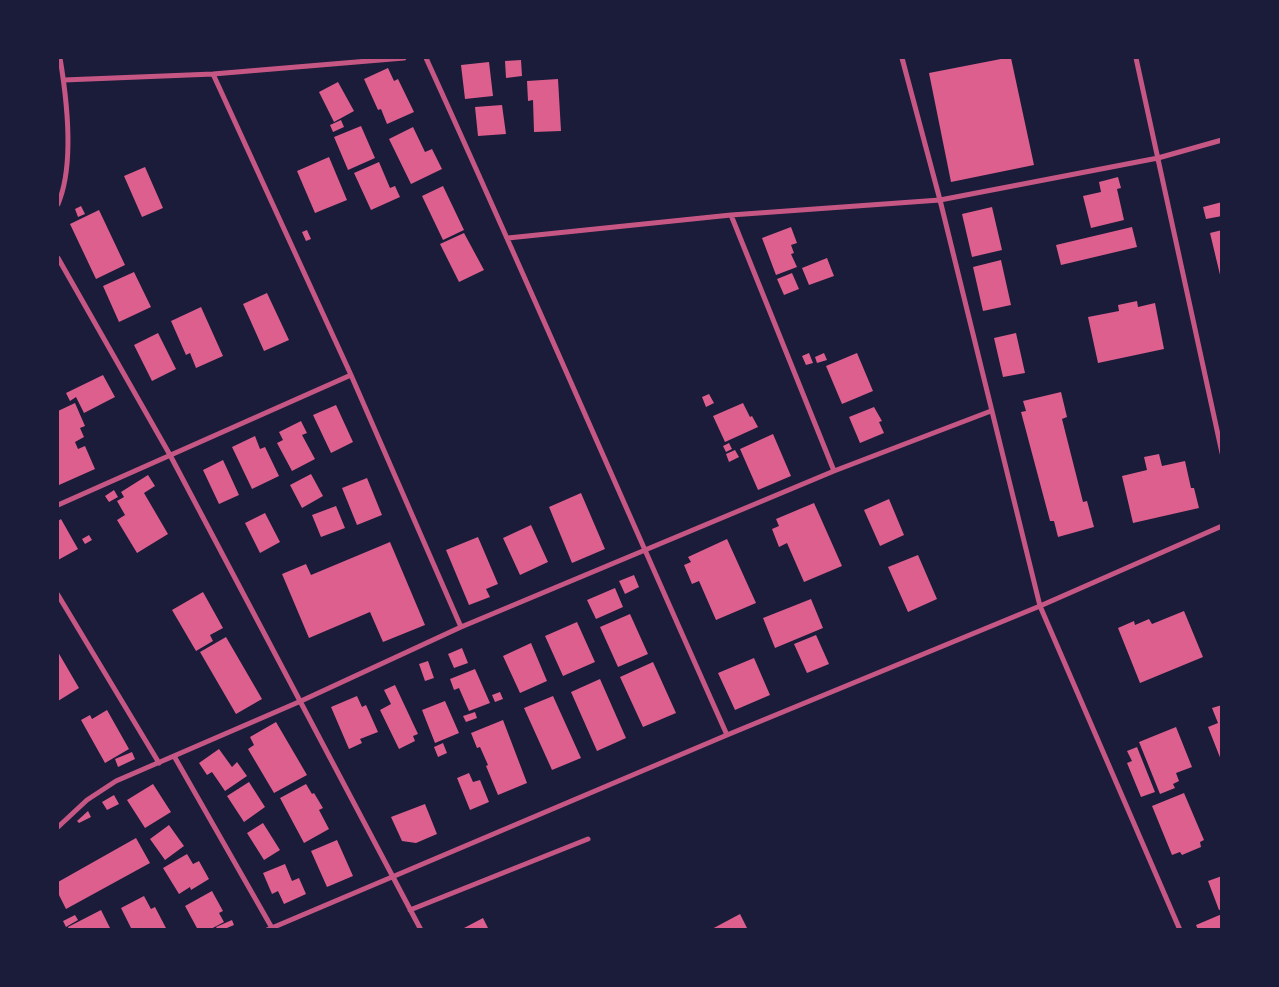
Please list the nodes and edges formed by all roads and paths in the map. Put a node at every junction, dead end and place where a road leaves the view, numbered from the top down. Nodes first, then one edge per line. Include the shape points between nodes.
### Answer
1 (60, 58) edge
2 (404, 58) edge
3 (426, 58) edge
4 (902, 58) edge
5 (1136, 58) edge
6 (213, 74) junction
7 (64, 80) junction
8 (1222, 140) edge
9 (1158, 158) junction
10 (940, 200) junction
11 (58, 204) edge
12 (731, 215) junction
13 (508, 238) junction
14 (58, 258) edge
15 (351, 375) junction
16 (991, 411) junction
17 (1222, 453) edge
18 (170, 455) junction
19 (834, 470) junction
20 (58, 505) edge
21 (1222, 526) edge
22 (645, 551) junction
23 (58, 595) edge
24 (1040, 606) junction
25 (461, 627) junction
26 (300, 701) junction
27 (727, 735) junction
28 (174, 756) junction
29 (159, 763) junction
30 (58, 827) edge
31 (588, 840) dead end
32 (393, 876) junction
33 (410, 910) junction
34 (269, 929) edge
35 (420, 930) edge
36 (1180, 930) edge

1 - 7 street
2 - 6 street
3 - 13 street
4 - 10 street
5 - 9 street
6 - 7 street
6 - 15 street
7 - 11 street via 68,157
8 - 9 street
9 - 10 street
9 - 17 street
10 - 12 street
10 - 16 street
12 - 13 street
12 - 19 street
13 - 22 street
14 - 18 street
15 - 18 street
15 - 25 street
16 - 19 street
16 - 24 street
18 - 20 street
18 - 26 street
19 - 22 street
21 - 24 street
22 - 25 street
22 - 27 street
23 - 29 street
24 - 27 street
24 - 36 street
25 - 26 street
26 - 28 street
26 - 32 street
27 - 32 street
28 - 29 street
28 - 34 street
29 - 30 street via 116,781 86,800
31 - 33 street
32 - 33 street
32 - 34 street
33 - 35 street

